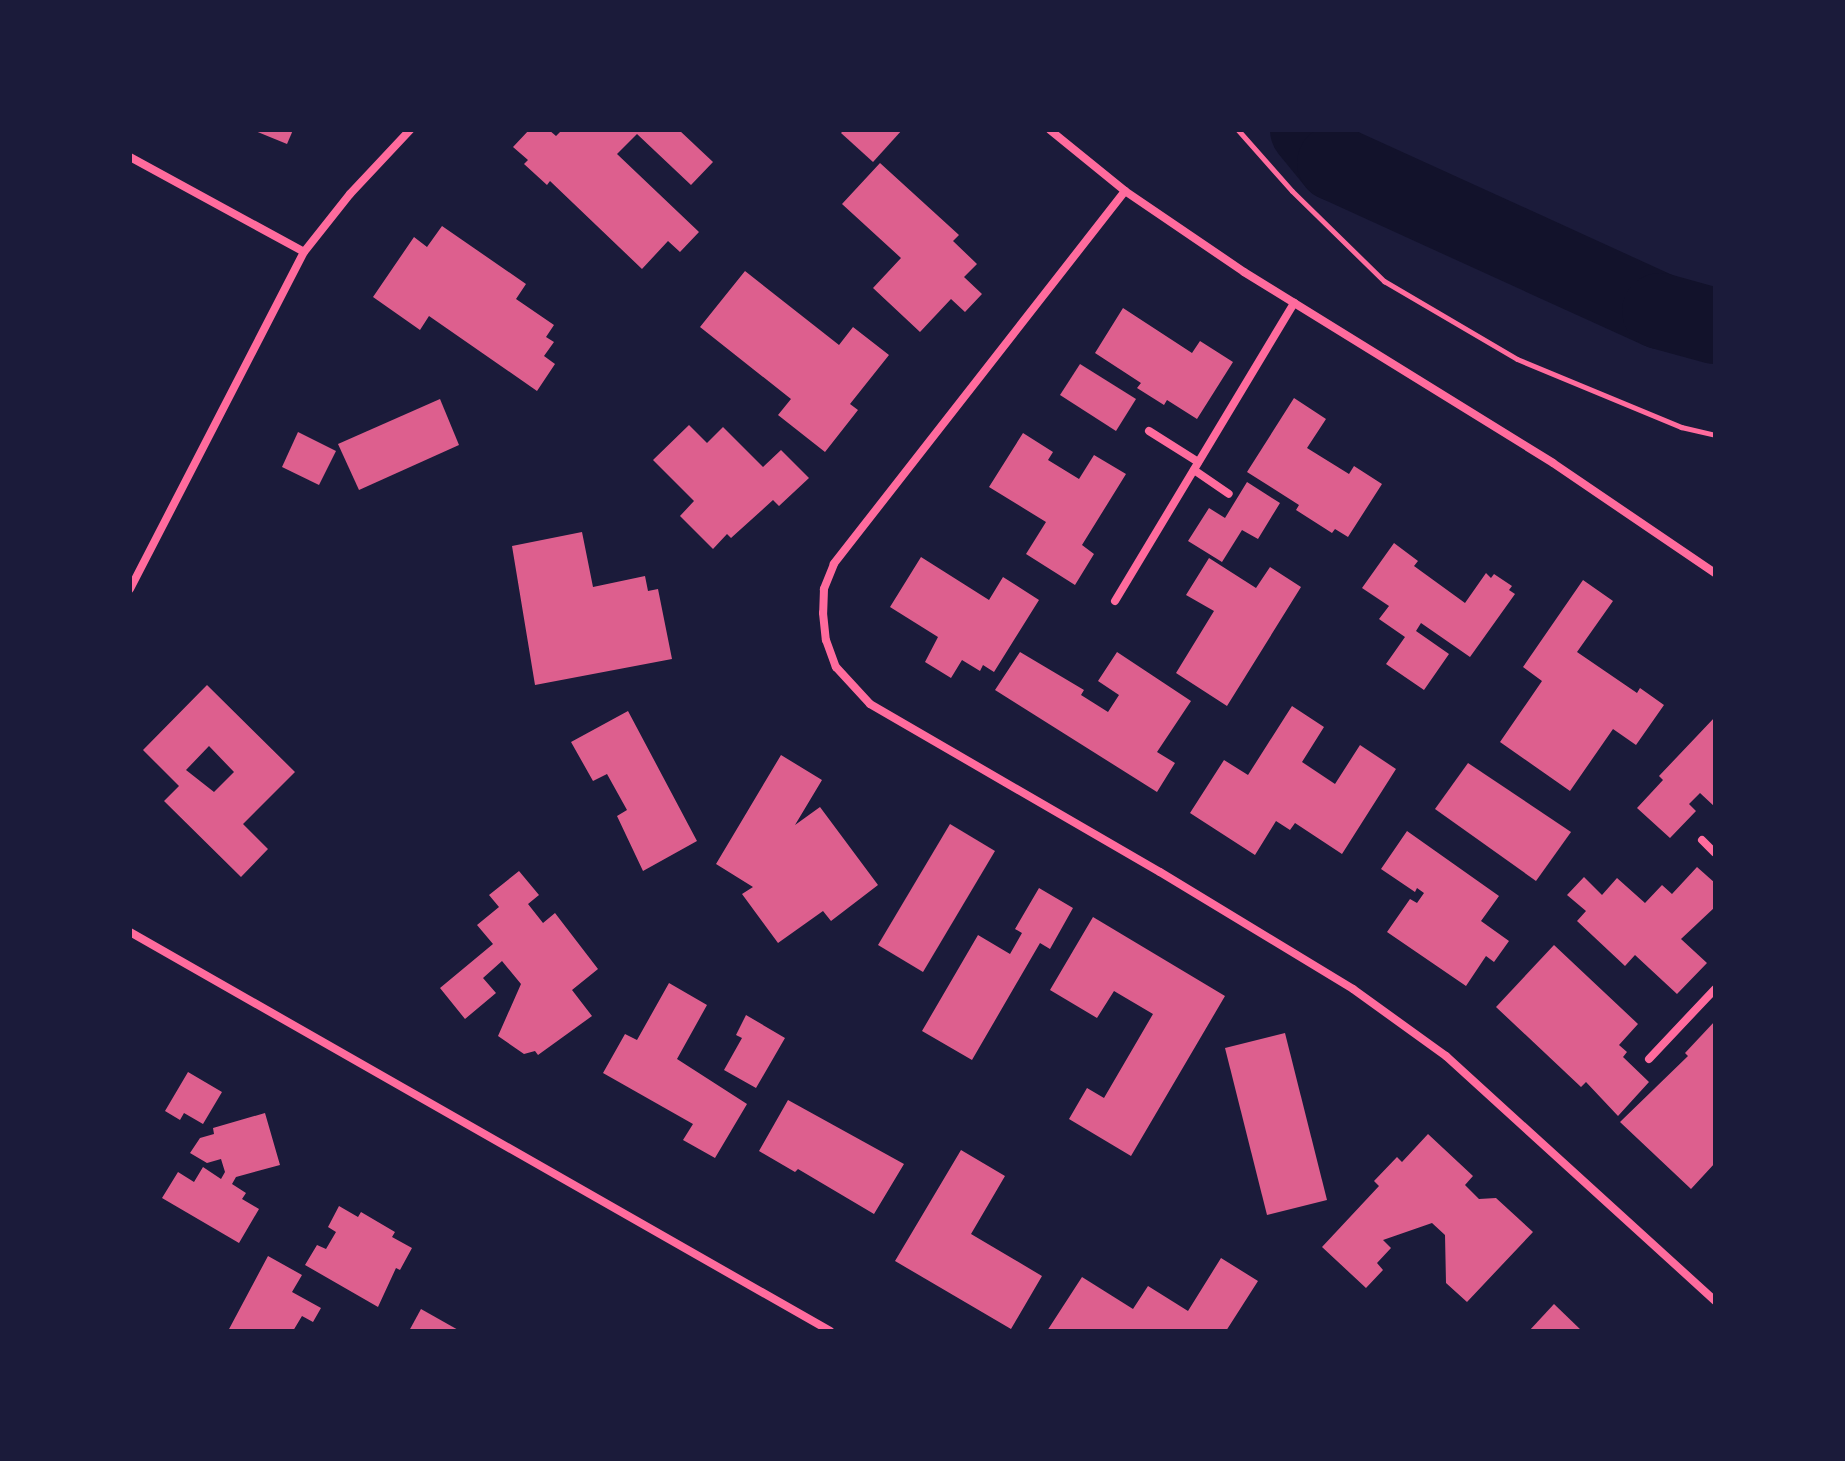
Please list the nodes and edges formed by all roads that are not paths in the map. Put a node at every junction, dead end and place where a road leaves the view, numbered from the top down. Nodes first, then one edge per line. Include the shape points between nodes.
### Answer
1 (410, 130) edge
2 (1050, 130) edge
3 (130, 157) edge
4 (1125, 191) junction
5 (304, 252) junction
6 (1294, 303) junction
7 (1149, 431) dead end
8 (1196, 466) junction
9 (1229, 494) dead end
10 (1715, 573) edge
11 (130, 589) edge
12 (1115, 601) dead end
13 (1702, 840) dead end
14 (1715, 853) edge
15 (130, 932) edge
16 (1715, 989) edge
17 (1649, 1059) dead end
18 (1715, 1301) edge
19 (830, 1331) edge

1 - 5 street
2 - 4 street
3 - 5 street
4 - 6 street
4 - 18 street via 834,564 824,589 823,613 836,667 870,704 1160,872 1399,1022 1510,1112
5 - 11 street
6 - 8 street
6 - 10 street via 1553,463
7 - 8 street
8 - 9 street
8 - 12 street
13 - 14 street
15 - 19 street
16 - 17 street

